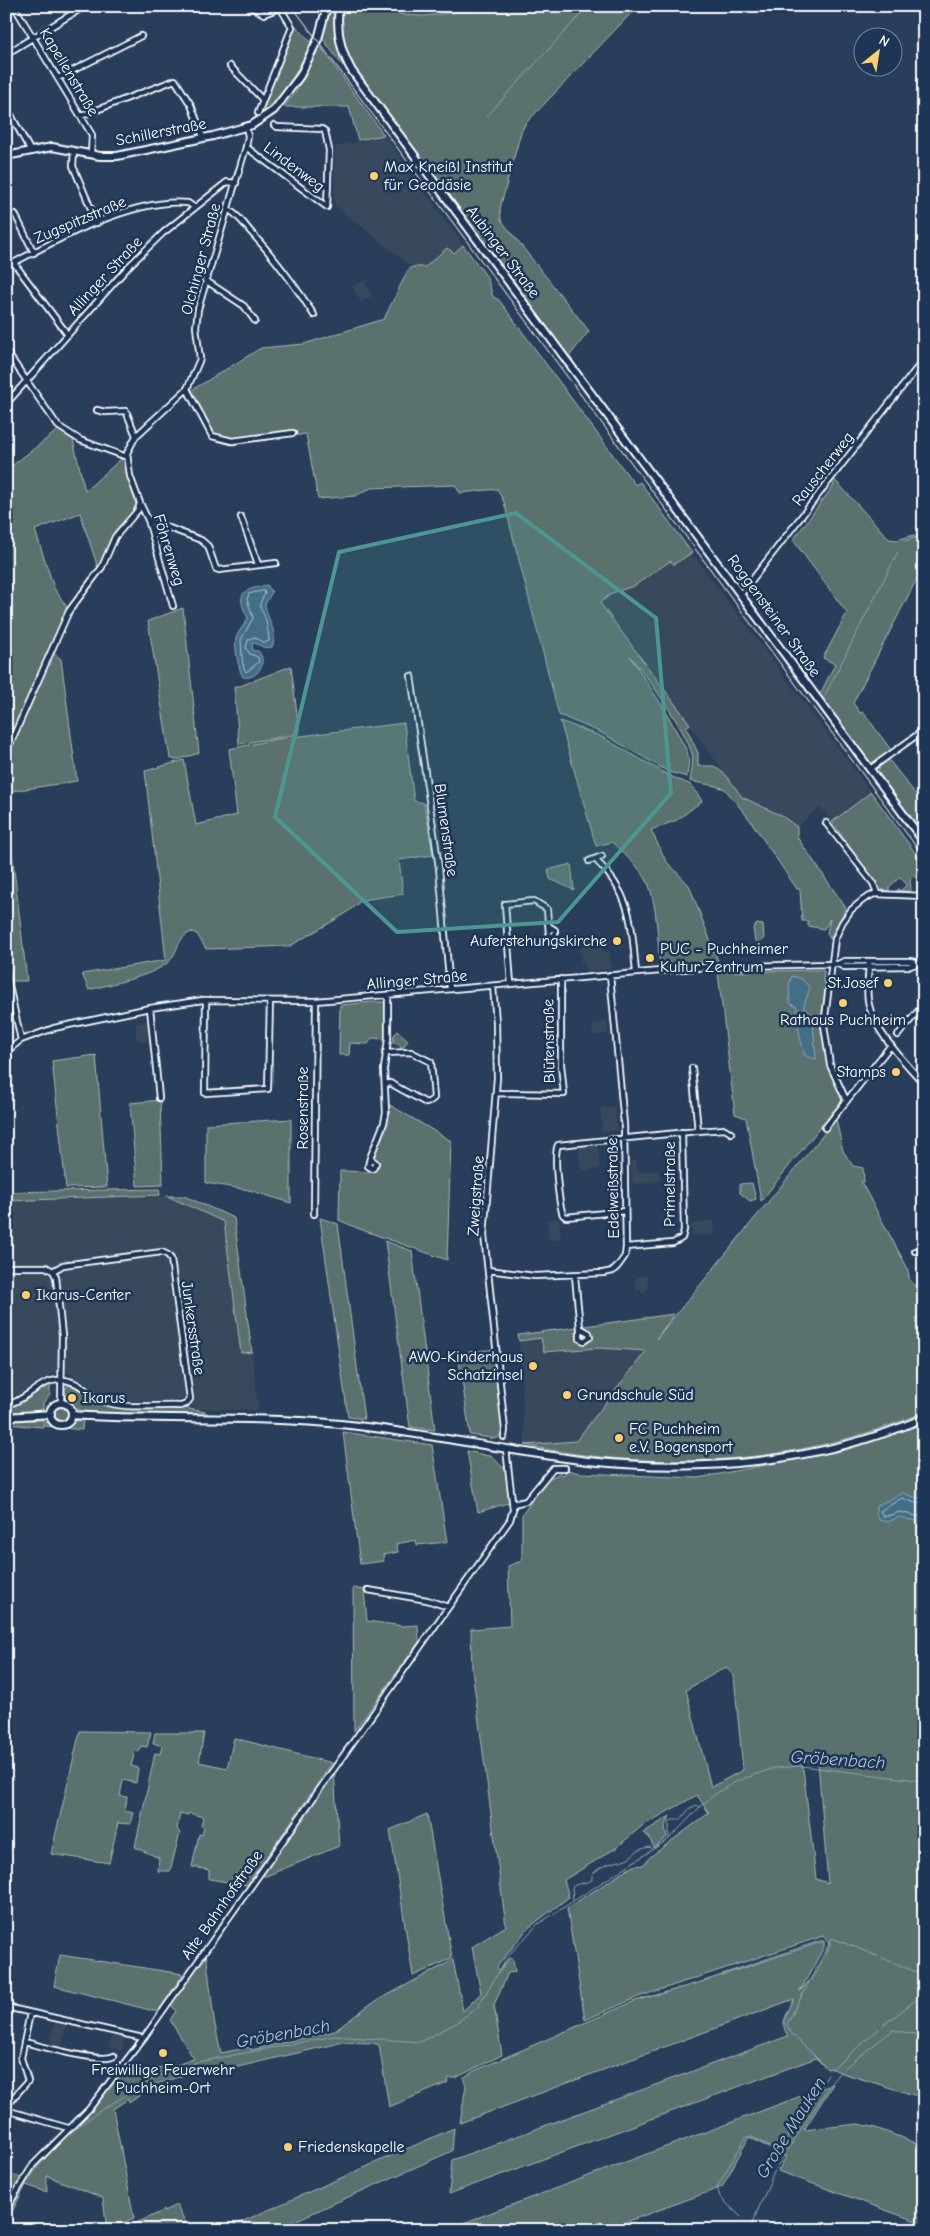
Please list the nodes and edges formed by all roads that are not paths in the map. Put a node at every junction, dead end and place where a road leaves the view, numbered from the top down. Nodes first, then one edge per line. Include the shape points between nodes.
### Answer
1 (14, 6) edge
2 (67, 6) edge
3 (85, 6) edge
4 (250, 6) edge
5 (327, 6) edge
6 (339, 6) edge
7 (72, 14) junction
8 (141, 36) dead end
9 (33, 38) junction
10 (6, 54) edge
11 (230, 66) dead end
12 (58, 78) junction
13 (262, 99) junction
14 (6, 106) edge
15 (258, 114) dead end
16 (81, 116) junction
17 (274, 125) dead end
18 (246, 127) junction
19 (203, 137) junction
20 (246, 147) junction
21 (30, 150) junction
22 (74, 151) junction
23 (91, 154) junction
24 (6, 156) edge
25 (236, 183) junction
26 (194, 208) junction
27 (227, 209) junction
28 (15, 214) dead end
29 (97, 223) junction
30 (34, 253) junction
31 (14, 263) junction
32 (6, 267) edge
33 (205, 280) junction
34 (314, 315) dead end
35 (255, 321) dead end
36 (68, 335) junction
37 (6, 351) edge
38 (924, 359) edge
39 (26, 381) junction
40 (187, 389) junction
41 (6, 404) edge
42 (601, 407) joint
43 (97, 410) dead end
44 (293, 433) dead end
45 (136, 436) junction
46 (127, 457) junction
47 (140, 503) junction
48 (242, 517) dead end
49 (148, 520) junction
50 (276, 563) dead end
51 (258, 564) junction
52 (741, 594) junction
53 (173, 606) dead end
54 (411, 676) dead end
55 (924, 730) edge
56 (6, 754) edge
57 (870, 769) junction
58 (826, 823) dead end
59 (924, 842) edge
60 (602, 856) dead end
61 (596, 860) junction
62 (590, 861) dead end
63 (877, 893) junction
64 (922, 895) edge
65 (550, 928) dead end
66 (830, 964) junction
67 (869, 964) junction
68 (921, 964) edge
69 (6, 972) edge
70 (636, 972) junction
71 (610, 975) junction
72 (561, 979) junction
73 (512, 984) junction
74 (493, 986) junction
75 (450, 989) junction
76 (388, 995) junction
77 (206, 1000) junction
78 (270, 1000) junction
79 (316, 1002) junction
80 (923, 1007) edge
81 (150, 1008) junction
82 (898, 1035) dead end
83 (22, 1040) junction
84 (891, 1045) junction
85 (6, 1052) edge
86 (385, 1053) junction
87 (692, 1068) dead end
88 (385, 1084) junction
89 (924, 1084) edge
90 (497, 1093) junction
91 (159, 1098) dead end
92 (846, 1100) junction
93 (825, 1128) dead end
94 (698, 1131) junction
95 (682, 1132) junction
96 (731, 1133) dead end
97 (624, 1137) junction
98 (370, 1158) dead end
99 (625, 1211) junction
100 (314, 1214) dead end
101 (626, 1247) junction
102 (924, 1250) edge
103 (914, 1251) dead end
104 (6, 1267) edge
105 (488, 1270) junction
106 (53, 1271) junction
107 (575, 1276) junction
108 (580, 1328) dead end
109 (61, 1380) junction
110 (61, 1403) junction
111 (6, 1405) edge
112 (51, 1414) junction
113 (72, 1415) junction
114 (6, 1417) edge
115 (924, 1418) edge
116 (504, 1437) dead end
117 (506, 1449) junction
118 (565, 1468) dead end
119 (513, 1504) junction
120 (368, 1590) dead end
121 (448, 1607) junction
122 (6, 2007) edge
123 (30, 2013) junction
124 (143, 2038) junction
125 (24, 2042) junction
126 (114, 2056) dead end
127 (6, 2108) edge
128 (68, 2128) junction
129 (6, 2208) edge

1 - 9 street, Kapellenstraße
2 - 7 street
3 - 7 street
4 - 13 street via 264,14 279,8 292,26
5 - 18 street, Schillerstraße via 318,39 300,76 274,110
6 - 42 street, Aubinger Straße via 339,41 352,72
7 - 9 street
8 - 12 street
9 - 10 street
9 - 12 street, Kapellenstraße
11 - 13 street
12 - 16 street, Kapellenstraße
13 - 15 street
14 - 21 street
16 - 19 street via 175,80 191,105
16 - 23 street, Kapellenstraße via 92,135
17 - 20 street, Lindenweg via 324,131 329,150 328,207
18 - 19 street, Schillerstraße
18 - 20 street, Olchinger Straße
19 - 23 street, Schillerstraße via 117,156
20 - 25 street, Olchinger Straße
21 - 22 street, Schillerstraße via 52,147
21 - 24 street, Schillerstraße
22 - 23 street, Schillerstraße
22 - 29 street via 73,166
25 - 26 street, Allinger Straße via 227,182
25 - 27 street, Olchinger Straße
26 - 29 street, Zugspitzstraße via 186,202 151,205
26 - 36 street, Allinger Straße via 135,260
27 - 33 street, Olchinger Straße
27 - 34 street via 266,248
28 - 30 street
29 - 30 street, Zugspitzstraße
30 - 31 street, Zugspitzstraße
31 - 32 street, Zugspitzstraße
31 - 36 street
33 - 35 street via 244,306
33 - 40 street, Olchinger Straße via 196,320 200,359
36 - 39 street, Allinger Straße
37 - 39 street
38 - 52 street, Rauscherweg
39 - 41 street, Allinger Straße
39 - 46 street via 58,426 80,440
40 - 44 street via 212,436 232,441
40 - 45 street, Olchinger Straße
42 - 52 street, Roggensteiner Straße
43 - 45 street via 126,410
45 - 46 street, Olchinger Straße via 128,448
46 - 47 street
47 - 49 street, Föhrenweg
47 - 56 street via 115,537 102,567 69,611
48 - 51 street
49 - 51 street via 200,540 208,546 219,570
49 - 53 street, Föhrenweg
50 - 51 street
52 - 57 street, Roggensteiner Straße
54 - 75 street, Blumenstraße via 440,875
55 - 57 street
57 - 59 street, Roggensteiner Straße
58 - 63 street via 873,883
60 - 61 street
61 - 62 street
61 - 70 street via 614,878 624,897 631,923
63 - 64 street
63 - 66 street via 855,906 842,923
65 - 73 street via 547,908 536,901 505,904
66 - 67 street, Allinger Straße via 844,967
66 - 70 street, Allinger Straße via 714,966
66 - 92 street via 824,1025 826,1047 830,1065
67 - 68 street, Allinger Straße via 910,961
67 - 84 street via 870,1008
69 - 83 street
70 - 71 street, Allinger Straße
71 - 72 street, Allinger Straße
71 - 97 street, Edelweißstraße
72 - 73 street, Allinger Straße
72 - 90 street, Blütenstraße via 564,1094
73 - 74 street, Allinger Straße
74 - 75 street, Allinger Straße
74 - 90 street, Zweigstraße
75 - 76 street, Allinger Straße
76 - 79 street, Allinger Straße
76 - 86 street
77 - 78 street, Allinger Straße
77 - 78 street via 205,1094 268,1089
77 - 81 street, Allinger Straße
78 - 79 street, Allinger Straße
79 - 100 street, Rosenstraße
80 - 82 street
81 - 83 street, Allinger Straße via 54,1028
81 - 91 street
83 - 85 street, Allinger Straße
84 - 89 street
84 - 92 street
86 - 88 street
86 - 88 street via 410,1052 431,1062 434,1098 425,1102
87 - 94 street
88 - 98 street via 386,1118
90 - 105 street, Zweigstraße via 484,1228
92 - 93 street
94 - 95 street
94 - 96 street via 725,1130
95 - 97 street
95 - 101 street, Primelstraße via 682,1238 673,1243
97 - 99 street, Edelweißstraße
97 - 99 street via 561,1144 556,1150 563,1215
99 - 101 street, Edelweißstraße
101 - 107 street, Edelweißstraße via 624,1258 612,1270
102 - 103 street
104 - 106 street via 46,1267
105 - 107 street, Edelweißstraße via 535,1276
105 - 116 street, Zweigstraße
106 - 109 street via 62,1323
106 - 109 street, Junkersstraße via 63,1265 162,1252 167,1254 171,1260 190,1397 184,1405 127,1406 99,1399 75,1382
107 - 108 street
109 - 110 street
109 - 111 street via 46,1383
110 - 112 street via 54,1406
110 - 113 street via 70,1407
112 - 113 street via 56,1423 63,1424
112 - 114 street
113 - 117 street via 301,1420
115 - 117 street via 856,1442 804,1454 696,1466 651,1466
117 - 119 street
118 - 119 street via 553,1468 526,1500
119 - 121 street, Alte Bahnhofstraße via 510,1520
120 - 121 street via 428,1600
121 - 124 street, Alte Bahnhofstraße
122 - 123 street
123 - 124 street
123 - 125 street
124 - 128 street, Alte Bahnhofstraße via 88,2108
125 - 126 street via 83,2056 108,2059
125 - 127 street via 21,2058 28,2081
127 - 128 street
128 - 129 street, Alte Bahnhofstraße via 34,2165

